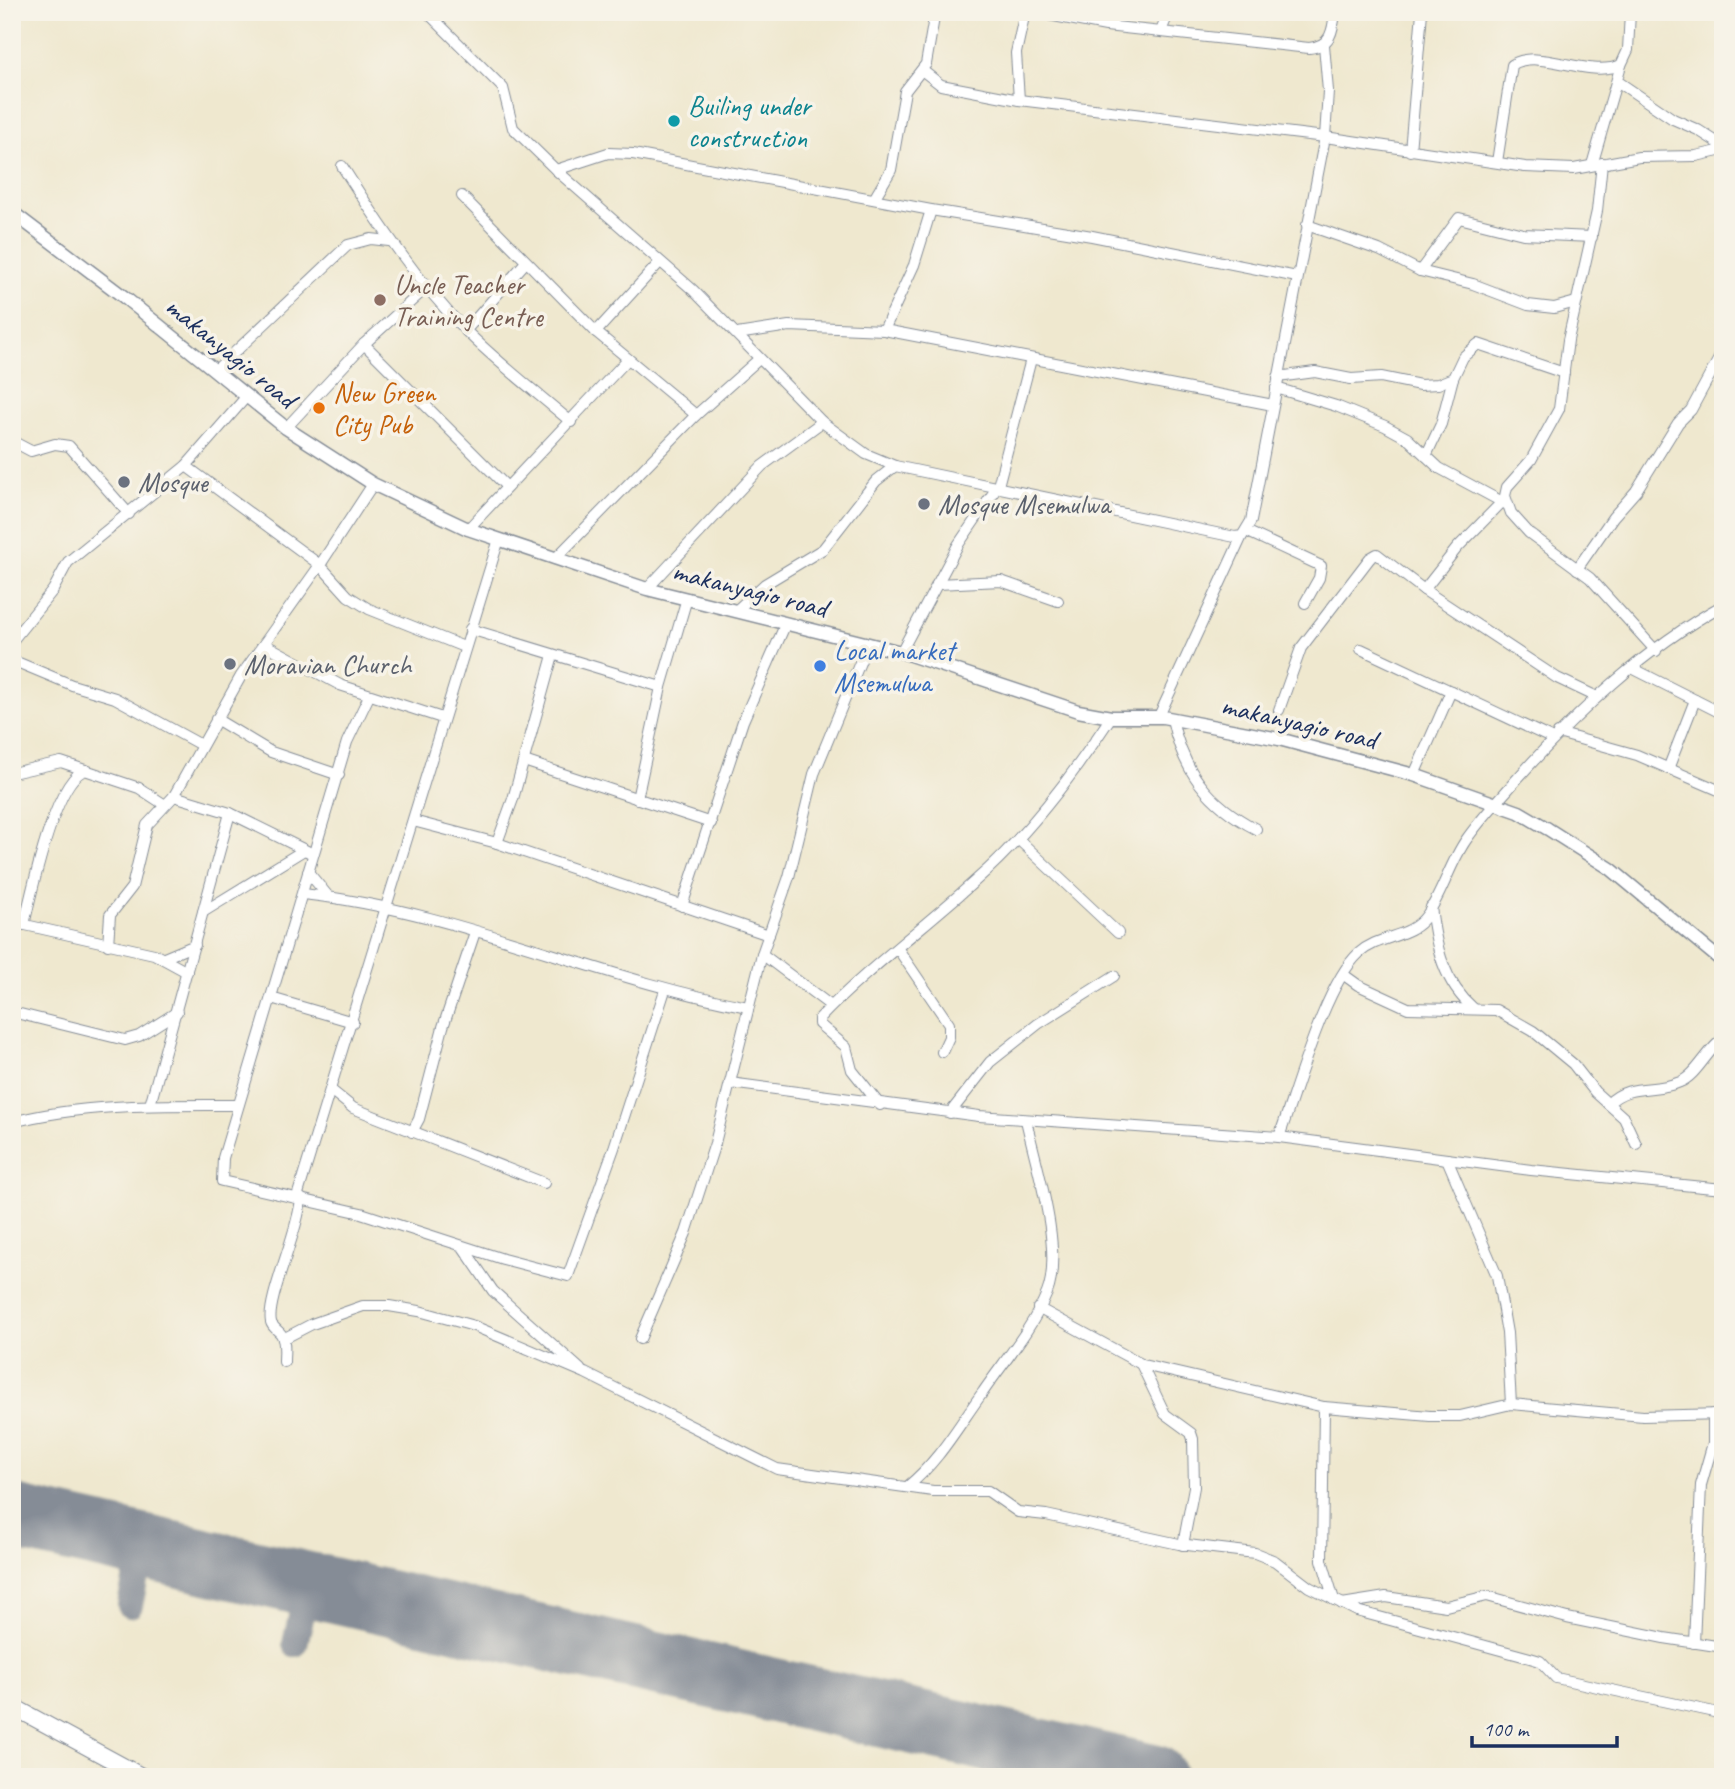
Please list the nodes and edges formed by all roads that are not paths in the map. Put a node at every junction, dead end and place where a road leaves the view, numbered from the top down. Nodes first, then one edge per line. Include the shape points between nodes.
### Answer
1 (427, 12) edge
2 (935, 12) edge
3 (1025, 12) edge
4 (1033, 12) edge
5 (1169, 12) edge
6 (1335, 12) edge
7 (1422, 12) edge
8 (1630, 12) edge
9 (1161, 31) junction
10 (1324, 45) junction
11 (1621, 65) junction
12 (923, 71) junction
13 (1617, 81) junction
14 (1019, 100) junction
15 (1325, 138) junction
16 (1723, 148) edge
17 (1410, 151) junction
18 (1497, 162) junction
19 (1597, 164) junction
20 (342, 166) dead end
21 (556, 170) junction
22 (462, 196) dead end
23 (874, 200) junction
24 (931, 210) junction
25 (12, 212) edge
26 (1307, 225) junction
27 (1592, 237) junction
28 (389, 241) junction
29 (660, 262) junction
30 (525, 263) junction
31 (1420, 271) junction
32 (1297, 277) junction
33 (427, 287) junction
34 (1576, 302) junction
35 (466, 330) junction
36 (884, 330) junction
37 (596, 332) junction
38 (737, 334) junction
39 (365, 344) junction
40 (1723, 351) edge
41 (628, 359) junction
42 (759, 359) junction
43 (1031, 359) junction
44 (216, 370) junction
45 (1564, 373) junction
46 (1453, 378) junction
47 (1277, 383) junction
48 (247, 397) junction
49 (1273, 405) junction
50 (696, 415) junction
51 (571, 422) junction
52 (822, 422) junction
53 (286, 428) junction
54 (12, 441) edge
55 (1426, 456) junction
56 (895, 466) junction
57 (186, 467) junction
58 (373, 484) junction
59 (507, 486) junction
60 (998, 486) junction
61 (1504, 503) junction
62 (129, 514) junction
63 (468, 529) junction
64 (1244, 533) junction
65 (499, 539) junction
66 (555, 559) junction
67 (320, 565) junction
68 (1577, 569) junction
69 (937, 584) junction
70 (647, 589) junction
71 (1424, 590) junction
72 (687, 598) junction
73 (1058, 601) dead end
74 (1305, 603) dead end
75 (1723, 605) edge
76 (738, 609) junction
77 (786, 623) junction
78 (470, 629) junction
79 (12, 641) edge
80 (868, 643) junction
81 (264, 644) junction
82 (464, 647) junction
83 (1361, 649) dead end
84 (1656, 651) junction
85 (901, 652) junction
86 (553, 655) junction
87 (12, 660) edge
88 (1632, 668) junction
89 (661, 687) junction
90 (1451, 691) junction
91 (369, 696) junction
92 (1595, 696) junction
93 (1696, 700) junction
94 (1279, 710) dead end
95 (1723, 714) edge
96 (1111, 717) junction
97 (442, 718) junction
98 (1166, 718) junction
99 (216, 719) junction
100 (1556, 736) junction
101 (201, 745) junction
102 (524, 761) junction
103 (1668, 769) junction
104 (86, 770) junction
105 (12, 774) edge
106 (339, 775) junction
107 (1414, 775) junction
108 (182, 783) junction
109 (1723, 792) edge
110 (174, 796) junction
111 (637, 799) junction
112 (194, 803) junction
113 (1495, 803) junction
114 (165, 805) junction
115 (230, 813) junction
116 (413, 821) junction
117 (711, 823) junction
118 (1256, 829) dead end
119 (1018, 839) junction
120 (497, 843) junction
121 (308, 852) junction
122 (307, 872) junction
123 (303, 894) junction
124 (328, 896) junction
125 (682, 906) junction
126 (386, 907) junction
127 (1432, 907) junction
128 (203, 912) junction
129 (12, 922) edge
130 (24, 925) junction
131 (475, 932) junction
132 (1118, 933) dead end
133 (769, 935) junction
134 (195, 944) junction
135 (108, 945) junction
136 (898, 949) junction
137 (762, 954) junction
138 (164, 958) junction
139 (1723, 962) edge
140 (187, 972) junction
141 (1344, 975) junction
142 (1114, 976) dead end
143 (665, 990) junction
144 (271, 998) junction
145 (831, 1006) junction
146 (748, 1007) junction
147 (1474, 1009) junction
148 (12, 1012) edge
149 (177, 1012) junction
150 (354, 1021) junction
151 (1723, 1039) edge
152 (942, 1052) dead end
153 (730, 1083) junction
154 (332, 1091) junction
155 (1608, 1104) junction
156 (150, 1105) junction
157 (238, 1105) junction
158 (880, 1105) junction
159 (950, 1113) junction
160 (1026, 1120) junction
161 (12, 1122) edge
162 (412, 1132) junction
163 (1279, 1137) junction
164 (1636, 1144) dead end
165 (1447, 1159) junction
166 (544, 1183) dead end
167 (1723, 1188) edge
168 (299, 1198) junction
169 (462, 1246) junction
170 (1038, 1308) junction
171 (284, 1339) junction
172 (640, 1339) dead end
173 (284, 1362) dead end
174 (1141, 1364) junction
175 (585, 1373) junction
176 (1511, 1404) junction
177 (1324, 1407) junction
178 (1718, 1414) edge
179 (907, 1488) junction
180 (1183, 1545) junction
181 (1338, 1602) junction
182 (1694, 1643) junction
183 (1723, 1647) edge
184 (12, 1706) edge
185 (1723, 1714) edge
186 (143, 1777) edge

1 - 21 street via 503,88 513,128
2 - 12 street
3 - 14 street via 1016,53
4 - 9 street
5 - 9 street
6 - 10 street via 1333,30
7 - 17 street
8 - 11 street via 1628,50
9 - 10 street via 1287,46
10 - 15 street
11 - 13 street
11 - 18 street via 1590,69 1526,59 1512,65
12 - 14 street via 941,85
12 - 23 street via 905,91 891,170
13 - 16 street
13 - 19 street
14 - 15 street
15 - 17 street
15 - 26 street
16 - 19 street via 1696,156 1639,157
17 - 18 street
18 - 19 street via 1559,170
19 - 27 street
20 - 28 street
21 - 23 street via 608,153 633,154
21 - 29 street
22 - 30 street
23 - 24 street
24 - 32 street
24 - 36 street via 914,265
25 - 44 street, makanyagio road
26 - 31 street via 1379,250
26 - 32 street
27 - 31 street via 1523,234 1459,218
27 - 34 street
28 - 33 street
28 - 44 street via 372,239 348,245
29 - 37 street
29 - 38 street
30 - 35 street
30 - 37 street
31 - 34 street via 1537,307
32 - 47 street
33 - 35 street
33 - 39 street
34 - 45 street
35 - 51 street
36 - 38 street via 789,326
36 - 43 street
37 - 41 street
38 - 42 street
39 - 53 street
39 - 59 street
40 - 68 street via 1691,410
41 - 50 street
41 - 51 street
42 - 50 street
42 - 52 street
43 - 49 street
43 - 60 street
44 - 48 street, makanyagio road
45 - 46 street via 1478,344 1463,357
45 - 61 street via 1559,410 1531,460 1507,487
46 - 47 street via 1420,384 1315,372
46 - 55 street via 1441,424
47 - 49 street
47 - 55 street via 1385,426
48 - 53 street, makanyagio road
48 - 57 street
49 - 64 street via 1251,521
50 - 66 street
51 - 59 street
52 - 56 street via 866,454
52 - 70 street via 762,466
53 - 58 street, makanyagio road
54 - 62 street via 31,451 55,444 69,446
55 - 61 street via 1450,475
56 - 60 street
56 - 76 street via 876,481 823,549 765,584
57 - 62 street
57 - 67 street
58 - 63 street, makanyagio road
58 - 67 street
59 - 63 street
60 - 64 street via 1218,534
60 - 69 street
61 - 68 street via 1529,533
61 - 71 street via 1457,548
62 - 79 street via 68,562 53,590
63 - 65 street, makanyagio road
64 - 74 street via 1321,566
64 - 98 street
65 - 66 street, makanyagio road
65 - 78 street
66 - 70 street, makanyagio road
67 - 81 street
67 - 82 street via 348,596 369,609
68 - 84 street via 1602,589
69 - 73 street via 1001,581
69 - 85 street
70 - 72 street, makanyagio road
71 - 92 street via 1557,678
71 - 94 street via 1381,556 1370,558 1301,648
72 - 76 street, makanyagio road
72 - 89 street
75 - 84 street
76 - 77 street, makanyagio road
77 - 80 street, makanyagio road
77 - 117 street via 743,721
78 - 82 street
78 - 86 street
80 - 85 street, makanyagio road
80 - 133 street via 814,774 789,877
81 - 91 street via 318,675
81 - 99 street
82 - 97 street
83 - 90 street
84 - 88 street
85 - 96 street, makanyagio road via 1078,711
86 - 89 street
86 - 102 street
87 - 101 street via 115,698
88 - 92 street
88 - 93 street
89 - 111 street
90 - 100 street
90 - 107 street
91 - 97 street
91 - 106 street via 347,742
92 - 100 street
93 - 95 street
93 - 103 street
96 - 98 street, makanyagio road
96 - 119 street
97 - 116 street
98 - 107 street, makanyagio road via 1279,739
98 - 118 street via 1194,779 1237,819
99 - 101 street
99 - 106 street via 271,752
100 - 103 street via 1615,747
100 - 113 street
101 - 108 street
102 - 111 street
102 - 120 street
103 - 109 street
104 - 105 street via 55,762
104 - 114 street via 139,788
104 - 130 street via 77,774 57,807
106 - 121 street
107 - 113 street, makanyagio road
108 - 110 street
108 - 112 street
110 - 112 street
110 - 114 street
111 - 117 street
112 - 115 street
113 - 127 street via 1460,849
113 - 139 street, makanyagio road via 1519,812 1612,869
114 - 135 street via 144,832 132,887 111,912
115 - 121 street
115 - 128 street
116 - 120 street
116 - 126 street
117 - 125 street
119 - 132 street
119 - 136 street
120 - 125 street
121 - 122 street
121 - 128 street
122 - 123 street
122 - 124 street
123 - 124 street
123 - 144 street
124 - 126 street
125 - 133 street
126 - 131 street
126 - 150 street
127 - 141 street via 1416,929 1373,943
127 - 147 street via 1436,942 1450,984
128 - 134 street
129 - 130 street
130 - 135 street
131 - 143 street
131 - 162 street
133 - 137 street
134 - 138 street
134 - 140 street
135 - 138 street
136 - 145 street
136 - 152 street via 949,1024
137 - 145 street
137 - 146 street
138 - 140 street
140 - 149 street
141 - 147 street via 1408,1008
141 - 163 street via 1317,1027
142 - 159 street via 1038,1024 990,1062
143 - 146 street
143 - 169 street via 568,1276
144 - 150 street
144 - 157 street
145 - 158 street via 819,1024 846,1047 852,1070
146 - 153 street
147 - 155 street via 1496,1010 1533,1031 1573,1064
148 - 149 street via 125,1040
149 - 156 street
150 - 154 street
151 - 155 street via 1681,1082 1632,1089
153 - 158 street
153 - 172 street via 687,1233
154 - 162 street via 348,1106
154 - 168 street
155 - 164 street via 1623,1118
156 - 157 street
156 - 161 street via 46,1114
157 - 168 street via 219,1178 247,1190
158 - 159 street
159 - 160 street
160 - 163 street
160 - 170 street via 1052,1233 1050,1277
162 - 166 street
163 - 165 street
165 - 167 street
165 - 176 street via 1497,1276 1507,1332
168 - 169 street
168 - 171 street via 297,1227 271,1319
169 - 175 street via 493,1291
170 - 174 street
170 - 179 street via 950,1443
171 - 173 street
171 - 175 street via 340,1312 389,1306 474,1326
174 - 177 street
174 - 180 street via 1165,1414 1193,1439 1194,1487
175 - 179 street via 768,1466
176 - 177 street via 1460,1416
176 - 178 street via 1643,1416
177 - 181 street via 1322,1560
178 - 182 street via 1702,1472
179 - 180 street via 988,1491 1017,1512
180 - 181 street via 1255,1553
181 - 182 street via 1386,1597 1446,1606 1487,1595 1567,1618
181 - 185 street via 1540,1661 1556,1678
182 - 183 street
184 - 186 main road

